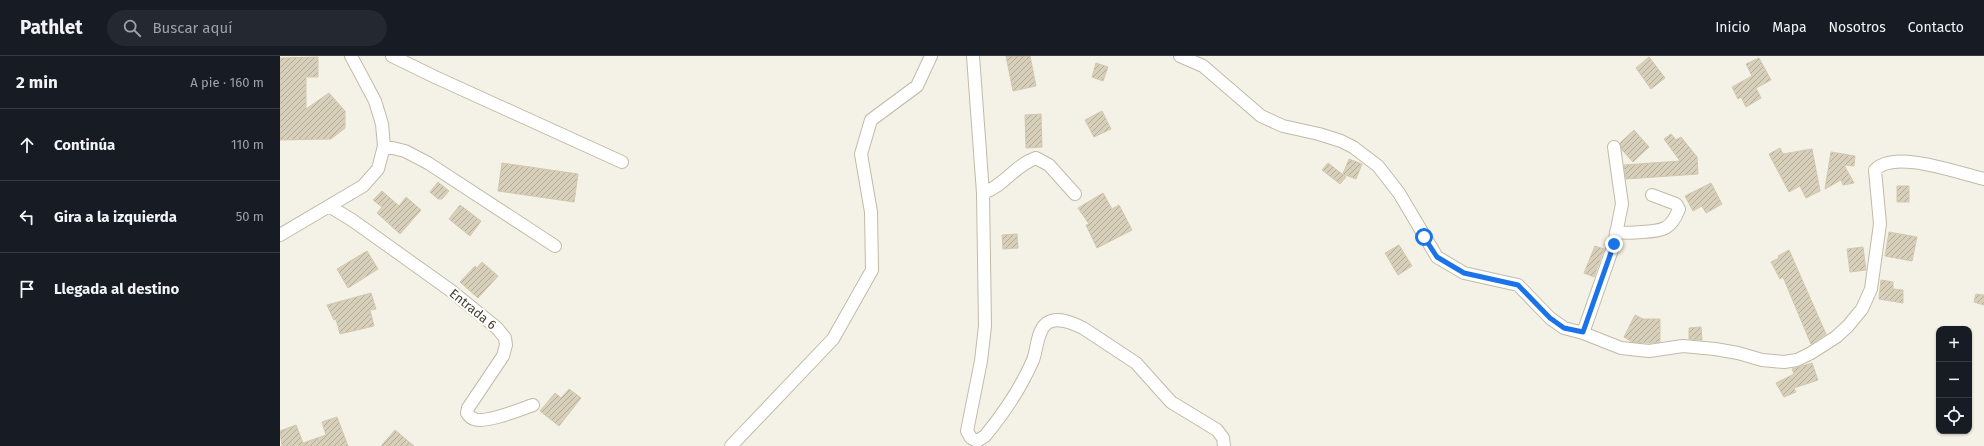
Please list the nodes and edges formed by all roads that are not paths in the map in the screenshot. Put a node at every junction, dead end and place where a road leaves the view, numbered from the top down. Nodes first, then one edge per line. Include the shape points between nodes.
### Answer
1 (351, 56) edge
2 (392, 56) edge
3 (931, 56) edge
4 (973, 56) edge
5 (1180, 56) edge
6 (384, 146) junction
7 (1614, 147) dead end
8 (622, 162) dead end
9 (1984, 179) edge
10 (983, 192) junction
11 (1075, 194) dead end
12 (1652, 195) dead end
13 (329, 206) junction
14 (1616, 232) junction
15 (280, 235) edge
16 (555, 246) dead end
17 (1583, 332) junction
18 (533, 405) dead end
19 (731, 446) edge
20 (1224, 446) edge

1 - 6 street via 375,101 382,124
2 - 8 street
3 - 19 street via 918,86 871,120 861,154 871,212 872,270 832,340
4 - 10 street
5 - 17 street via 1203,66 1261,116 1283,126 1341,141 1353,147 1378,166 1399,193 1437,257 1464,273 1518,285 1550,318 1564,328
6 - 13 street via 378,169 363,186
6 - 16 street via 405,151 428,163
7 - 14 street via 1622,204
9 - 17 street via 1919,163 1898,161 1880,165 1875,170 1880,224 1878,246 1874,276 1866,300 1848,326 1836,337 1797,360 1762,360 1730,352 1683,346 1649,351 1621,348
10 - 11 street via 994,189 1026,162 1036,158 1049,165
10 - 20 street via 985,326 981,361 966,431 971,438 977,441 985,436 999,419 1018,390 1033,359 1040,333 1047,324 1056,320 1083,328 1136,363 1171,402 1217,430 1223,438
12 - 14 street via 1676,204 1679,209 1668,227 1660,232
13 - 15 street
13 - 18 street, Entrada 6 via 450,290 497,328 505,338 503,356 468,408 467,413 470,416 475,420 488,419
14 - 17 street

